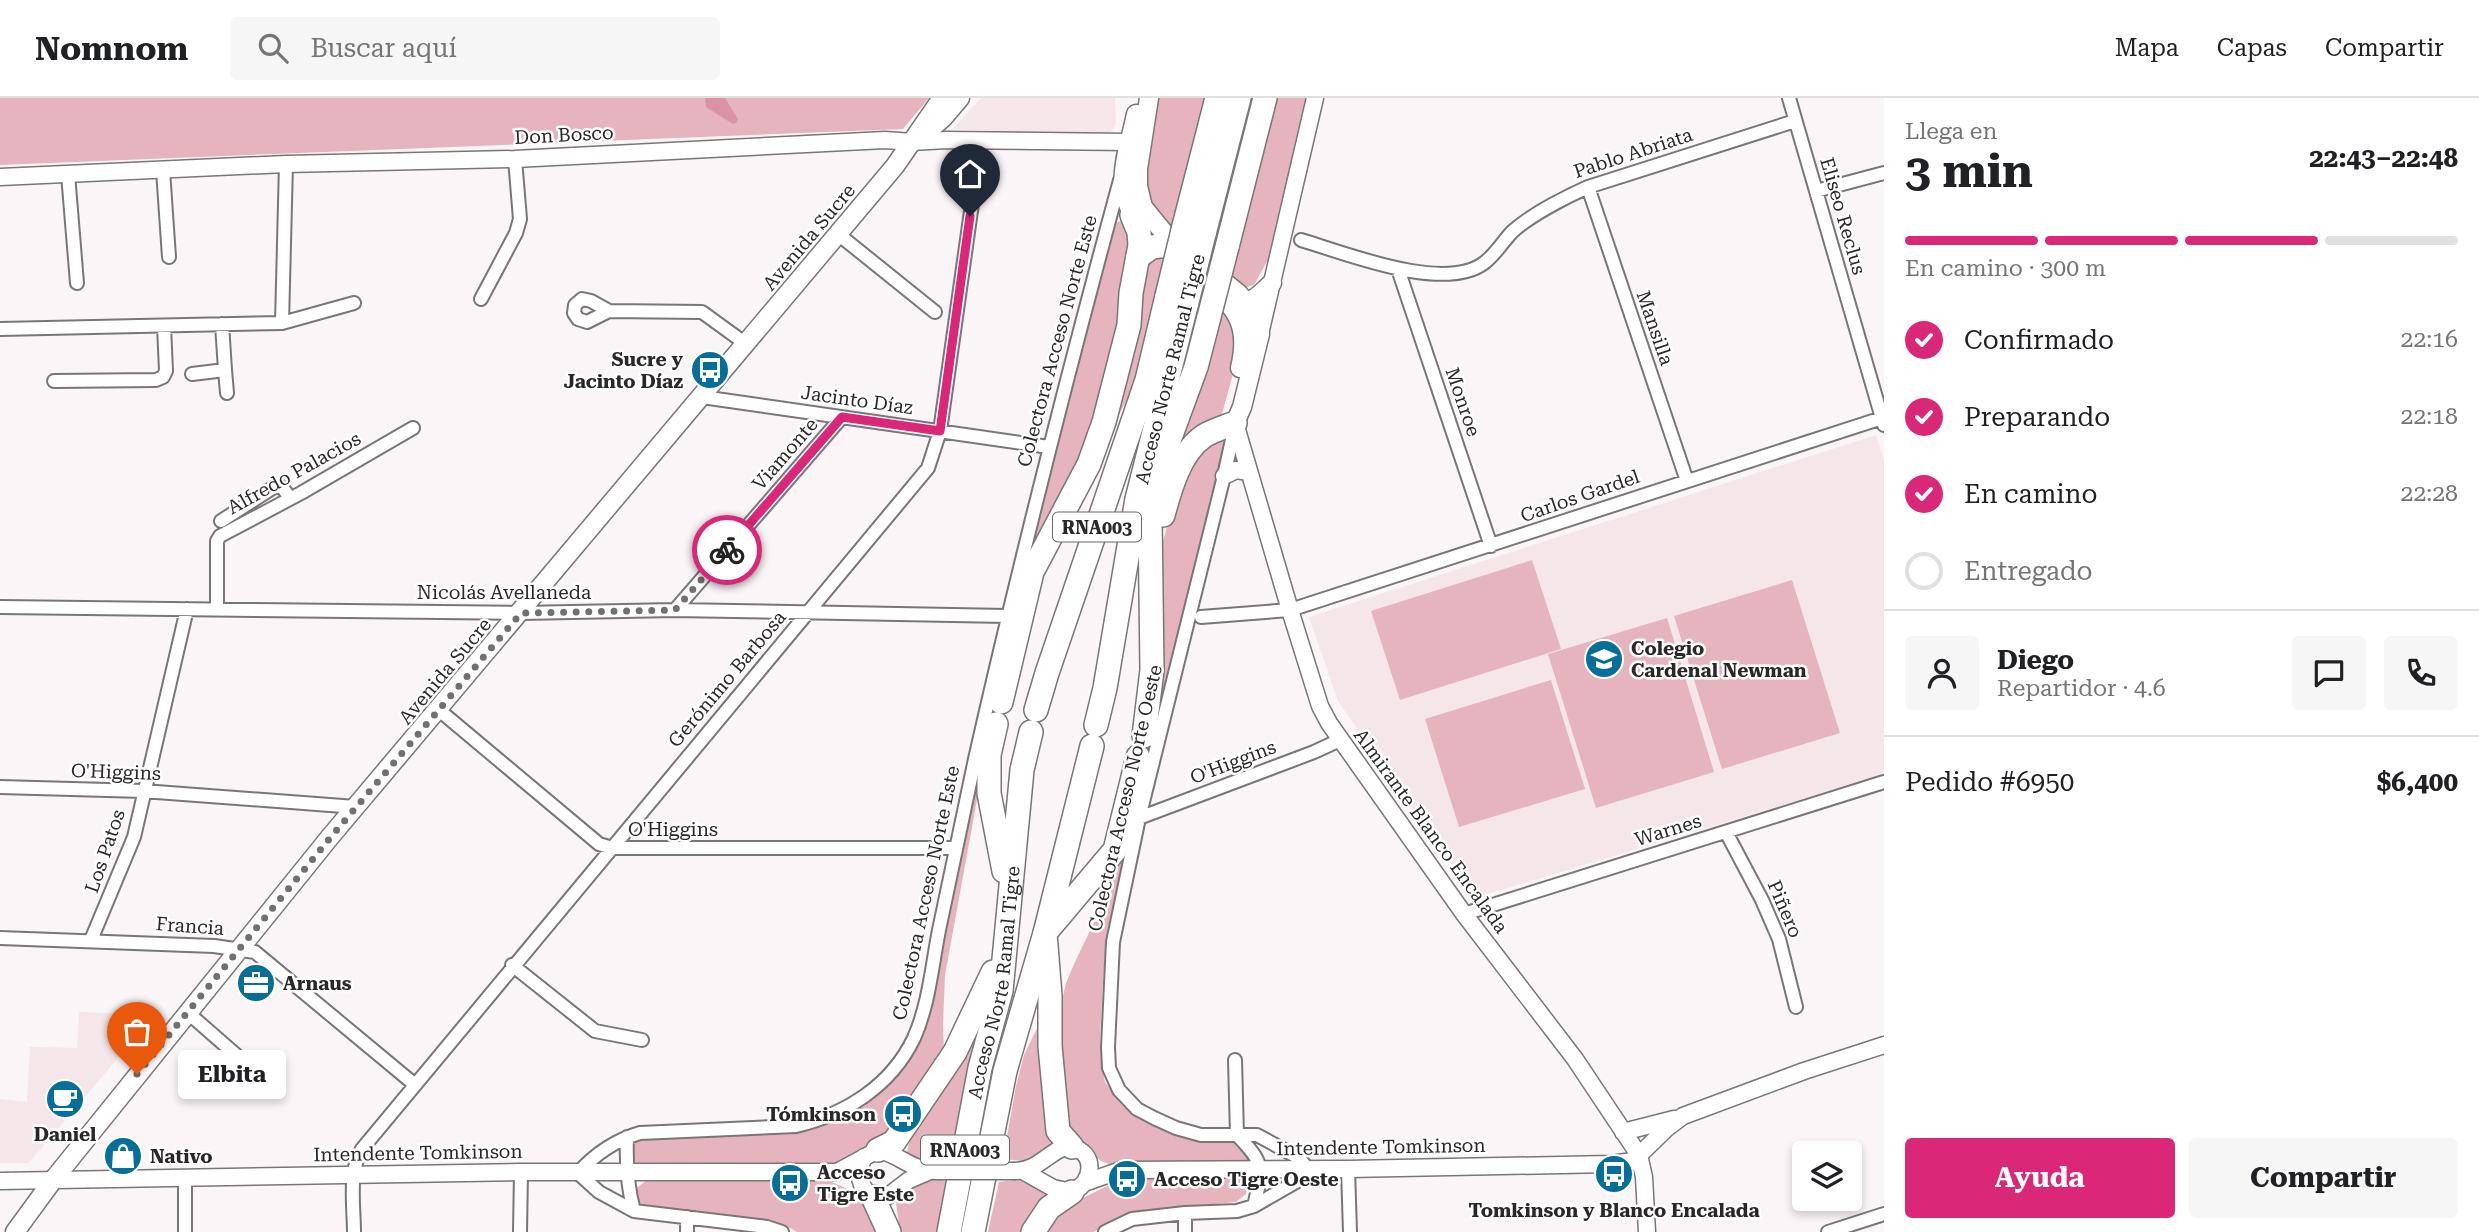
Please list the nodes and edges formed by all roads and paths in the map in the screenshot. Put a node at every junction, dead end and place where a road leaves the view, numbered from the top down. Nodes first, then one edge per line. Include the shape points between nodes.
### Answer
1 (942, 98) edge
2 (960, 98) edge
3 (1138, 98) edge
4 (1149, 98) edge
5 (1217, 98) edge
6 (1239, 98) edge
7 (1265, 98) edge
8 (1315, 98) edge
9 (1789, 98) edge
10 (1795, 121) junction
11 (981, 140) junction
12 (912, 142) junction
13 (1129, 142) junction
14 (515, 159) junction
15 (286, 164) junction
16 (163, 170) junction
17 (68, 173) junction
18 (1122, 173) junction
19 (1884, 173) edge
20 (0, 177) edge
21 (1588, 187) junction
22 (1816, 191) junction
23 (1132, 215) junction
24 (838, 234) junction
25 (1181, 237) junction
26 (1301, 240) dead end
27 (169, 257) dead end
28 (1138, 257) junction
29 (1398, 269) junction
30 (77, 283) dead end
31 (1272, 283) junction
32 (481, 299) dead end
33 (1177, 299) junction
34 (1227, 299) junction
35 (354, 303) dead end
36 (1247, 303) junction
37 (609, 311) dead end
38 (934, 312) dead end
39 (282, 323) junction
40 (222, 324) junction
41 (164, 326) junction
42 (0, 329) edge
43 (1260, 334) junction
44 (746, 344) junction
45 (225, 370) junction
46 (192, 374) dead end
47 (54, 381) dead end
48 (1878, 388) edge
49 (227, 393) dead end
50 (702, 397) junction
51 (842, 417) junction
52 (1883, 421) edge
53 (1235, 423) junction
54 (413, 428) dead end
55 (940, 431) junction
56 (1049, 447) junction
57 (1249, 472) junction
58 (1224, 476) junction
59 (1686, 481) junction
60 (290, 498) junction
61 (221, 521) dead end
62 (1491, 546) junction
63 (1150, 573) junction
64 (0, 607) edge
65 (217, 608) junction
66 (187, 609) junction
67 (675, 610) junction
68 (1290, 610) junction
69 (808, 612) junction
70 (521, 613) junction
71 (1007, 616) junction
72 (1201, 617) dead end
73 (439, 710) junction
74 (1340, 740) junction
75 (1884, 782) edge
76 (0, 787) edge
77 (143, 791) junction
78 (356, 807) junction
79 (1139, 818) junction
80 (1726, 832) junction
81 (612, 848) junction
82 (956, 848) junction
83 (1009, 895) junction
84 (1464, 914) junction
85 (1007, 933) junction
86 (1045, 933) junction
87 (0, 938) edge
88 (91, 940) junction
89 (240, 948) junction
90 (513, 965) junction
91 (1796, 1007) dead end
92 (187, 1012) junction
93 (642, 1041) dead end
94 (1884, 1045) edge
95 (1235, 1059) dead end
96 (414, 1084) junction
97 (274, 1088) dead end
98 (1684, 1116) junction
99 (1623, 1132) junction
100 (1237, 1135) junction
101 (627, 1137) junction
102 (871, 1153) junction
103 (1080, 1154) junction
104 (1639, 1156) junction
105 (1261, 1169) junction
106 (1308, 1169) junction
107 (1348, 1169) junction
108 (1121, 1170) junction
109 (934, 1171) junction
110 (1019, 1171) junction
111 (521, 1172) junction
112 (837, 1172) junction
113 (578, 1173) junction
114 (626, 1173) junction
115 (354, 1175) junction
116 (185, 1178) junction
117 (53, 1180) junction
118 (0, 1181) edge
119 (1079, 1187) junction
120 (869, 1193) junction
121 (1254, 1206) junction
122 (634, 1211) junction
123 (1185, 1213) junction
124 (1884, 1214) edge
125 (687, 1217) junction
126 (15, 1232) edge
127 (185, 1232) edge
128 (354, 1232) edge
129 (520, 1232) edge
130 (687, 1232) edge
131 (782, 1232) edge
132 (889, 1232) edge
133 (949, 1232) edge
134 (973, 1232) edge
135 (1033, 1232) edge
136 (1105, 1232) edge
137 (1185, 1232) edge
138 (1350, 1232) edge
139 (1647, 1232) edge
140 (1828, 1232) edge

1 - 12 main road, Avenida Sucre
2 - 12 main road, Avenida Sucre via 927,134
3 - 13 main road, Almirante Blanco Encalada
4 - 25 main road, Almirante Blanco Encalada via 1138,169 1139,195 1150,218
5 - 25 highway, Acceso Norte Ramal Tigre / RNA003
6 - 25 highway, Acceso Norte Ramal Tigre / RNA003
7 - 63 highway, bridge via 1196,367 1154,494
8 - 31 street
9 - 10 street, Eliseo Reclus
10 - 21 street, Pablo Abriata
10 - 22 street, Eliseo Reclus
11 - 12 street, Don Bosco
11 - 13 street, Don Bosco
11 - 55 street, Gerónimo Barbosa
12 - 14 street, Don Bosco
12 - 24 main road, Avenida Sucre
13 - 18 main road, Almirante Blanco Encalada
14 - 15 street, Don Bosco
14 - 32 street via 520,219
15 - 16 street, Don Bosco
15 - 39 street
16 - 17 street, Don Bosco
16 - 27 street
17 - 20 street, Don Bosco
17 - 30 street
18 - 23 main road, Almirante Blanco Encalada
18 - 56 street, Colectora Acceso Norte Este
19 - 22 street
21 - 29 street, Pablo Abriata via 1514,231 1481,265 1450,275
21 - 59 street, Mansilla
22 - 48 street, Eliseo Reclus
23 - 25 main road, Almirante Blanco Encalada via 1142,228
23 - 28 highway via 1139,232
24 - 38 street
24 - 44 main road, Avenida Sucre
25 - 28 highway
25 - 33 highway, Acceso Norte Ramal Tigre / RNA003, bridge
25 - 34 main road, Almirante Blanco Encalada
25 - 36 main road, Almirante Blanco Encalada
26 - 29 street, Pablo Abriata
28 - 83 highway via 1129,325 1104,422 1089,464 1032,572 989,755 989,793
29 - 62 street, Monroe
31 - 36 main road
31 - 43 street
33 - 83 highway, Acceso Norte Ramal Tigre / RNA003 via 1047,673 1022,770
33 - 86 highway, Acceso Norte Ramal Tigre / RNA003 via 1105,688
34 - 36 main road
34 - 53 main road, Almirante Blanco Encalada via 1245,346 1233,405
35 - 39 street
36 - 43 main road, Almirante Blanco Encalada
37 - 44 street via 702,312
39 - 40 street
40 - 41 street
40 - 45 street
41 - 42 street
41 - 47 street via 163,377
43 - 53 main road
44 - 50 main road, Avenida Sucre
45 - 46 street
45 - 49 street
48 - 52 street, Eliseo Reclus
50 - 51 street, Jacinto Díaz
50 - 70 main road, Avenida Sucre
51 - 55 street, Jacinto Díaz
51 - 67 street, Viamonte
52 - 59 street, Carlos Gardel
53 - 57 street, Almirante Blanco Encalada
53 - 58 street, Colectora Acceso Norte Oeste
53 - 63 highway via 1204,437 1187,454 1165,506
54 - 60 street, Alfredo Palacios
55 - 56 street, Jacinto Díaz
55 - 69 street, Gerónimo Barbosa via 928,468
56 - 71 street, Colectora Acceso Norte Este
57 - 58 street via 1236,470
57 - 68 street, Almirante Blanco Encalada
58 - 79 street, Colectora Acceso Norte Oeste
59 - 62 street, Carlos Gardel
60 - 61 street via 282,487 274,487
60 - 65 street, Alfredo Palacios via 220,536
62 - 68 street, Carlos Gardel
63 - 86 highway via 1151,697 1115,850
64 - 66 street, Nicolás Avellaneda
65 - 66 street, Nicolás Avellaneda
65 - 70 street, Nicolás Avellaneda
66 - 77 street, Los Patos
67 - 69 street, Nicolás Avellaneda
67 - 70 street, Nicolás Avellaneda
68 - 72 street
68 - 74 street, Almirante Blanco Encalada via 1321,706
69 - 71 street, Nicolás Avellaneda
69 - 81 street, Gerónimo Barbosa
70 - 73 main road, Avenida Sucre
71 - 82 street, Colectora Acceso Norte Este
73 - 78 main road, Avenida Sucre
73 - 81 street, O'Higgins via 599,844
74 - 79 street, O'Higgins
74 - 84 street, Almirante Blanco Encalada
75 - 80 street, Warnes
76 - 77 street, O'Higgins
77 - 78 street, O'Higgins
77 - 88 street, Los Patos via 134,837
78 - 89 main road, Avenida Sucre
79 - 100 street, Colectora Acceso Norte Oeste via 1113,942 1108,1047 1112,1078 1137,1109 1176,1128 1201,1135
80 - 84 street, Warnes
80 - 91 street, Piñero via 1779,939
81 - 82 street, O'Higgins
81 - 90 street, Gerónimo Barbosa
82 - 101 street, Colectora Acceso Norte Este via 923,1013 913,1040 876,1089 840,1112 796,1126
83 - 85 highway, Acceso Norte Ramal Tigre / RNA003
84 - 99 street, Almirante Blanco Encalada via 1575,1059
85 - 102 highway via 985,994 956,1052 894,1142
85 - 133 highway, Acceso Norte Ramal Tigre / RNA003 via 1000,992
86 - 103 highway via 1058,1131
86 - 134 highway, Acceso Norte Ramal Tigre / RNA003 via 1005,1071
87 - 88 street, Francia
88 - 89 street, Francia
89 - 92 main road, Avenida Sucre
89 - 96 street, Francia via 260,956
90 - 93 street via 595,1031
90 - 96 street, Gerónimo Barbosa
92 - 97 street
92 - 117 main road, Avenida Sucre
94 - 98 street
95 - 100 street
96 - 115 street, Gerónimo Barbosa via 356,1158
98 - 99 street
98 - 104 street
99 - 104 street, Almirante Blanco Encalada
100 - 105 street
100 - 106 street, Colectora Acceso Norte Oeste via 1256,1135 1299,1158
101 - 113 street, Colectora Acceso Norte Este via 593,1157
101 - 114 street
102 - 109 street via 886,1152 911,1167
102 - 112 street, Intendente Tomkinson
102 - 120 street via 859,1172
103 - 108 street, Intendente Tomkinson
103 - 110 street via 1062,1148 1038,1165
103 - 119 street via 1090,1170
104 - 107 street, Intendente Tomkinson via 1611,1164
104 - 139 street, Almirante Blanco Encalada
105 - 106 street, Intendente Tomkinson
105 - 108 street, Intendente Tomkinson
105 - 121 street
106 - 107 street, Intendente Tomkinson
106 - 121 street via 1301,1180
107 - 138 street
108 - 119 street, Intendente Tomkinson
109 - 110 street, bridge
109 - 120 street via 909,1180 888,1196
110 - 119 street via 1053,1188
111 - 113 street, Intendente Tomkinson
111 - 115 street, Intendente Tomkinson
111 - 129 street
112 - 114 street, Intendente Tomkinson
112 - 120 street
113 - 114 street, Intendente Tomkinson
113 - 122 street via 599,1192
114 - 122 street
115 - 116 street, Intendente Tomkinson
115 - 128 street
116 - 117 street, Intendente Tomkinson
116 - 127 street
117 - 118 street, Intendente Tomkinson
117 - 126 main road, Avenida Sucre
119 - 135 highway via 1049,1208
120 - 132 highway
121 - 123 street
122 - 125 street
123 - 136 street via 1132,1219
123 - 137 street
124 - 140 street
125 - 130 street
125 - 131 street

